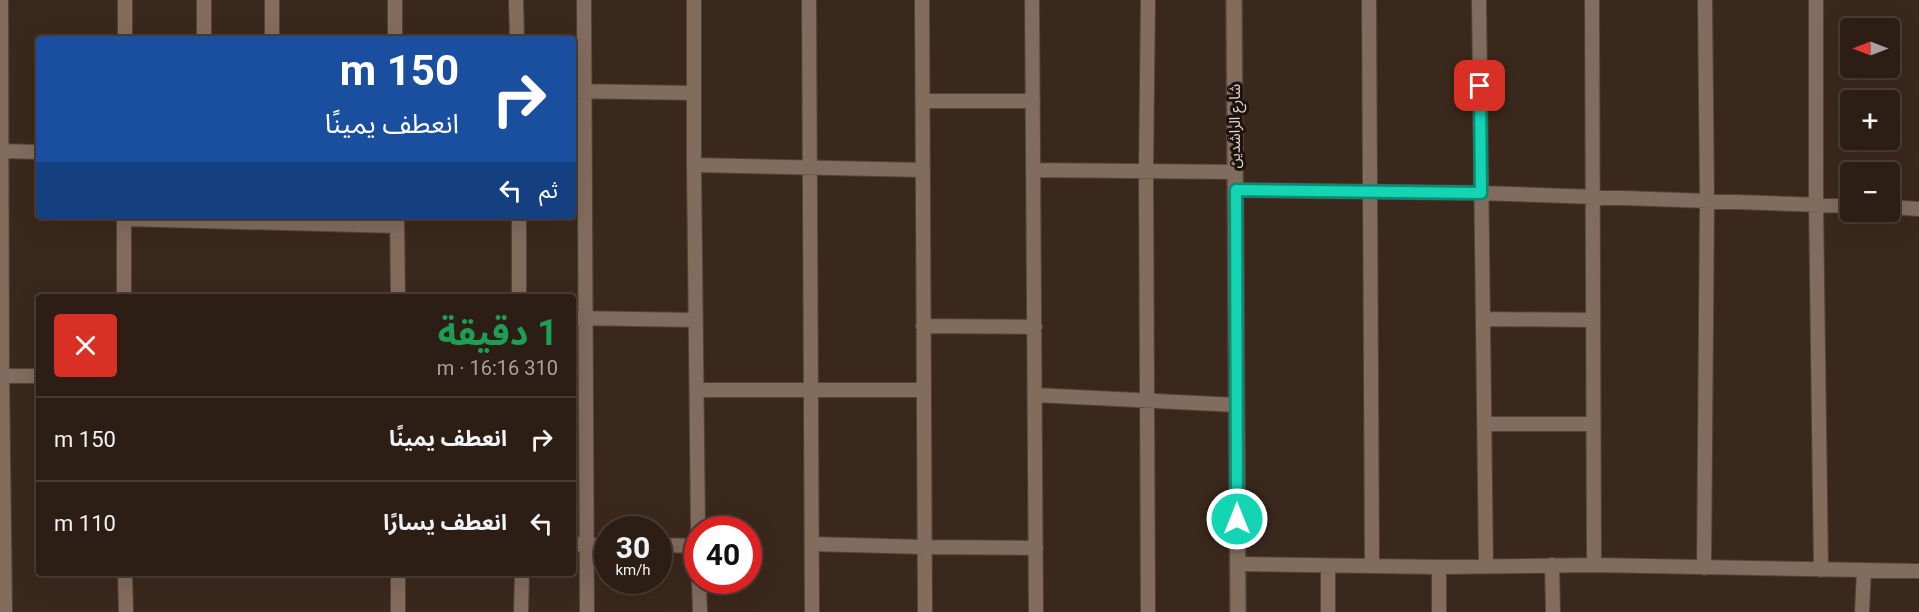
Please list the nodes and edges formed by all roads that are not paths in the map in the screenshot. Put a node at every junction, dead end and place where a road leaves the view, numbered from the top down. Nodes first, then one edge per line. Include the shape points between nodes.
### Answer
1 (1, 0) edge
2 (125, 0) edge
3 (204, 0) edge
4 (272, 0) edge
5 (395, 0) edge
6 (516, 0) edge
7 (584, 0) edge
8 (694, 0) edge
9 (809, 0) edge
10 (922, 0) edge
11 (1032, 0) edge
12 (1148, 0) edge
13 (1234, 0) edge
14 (1369, 0) edge
15 (1479, 0) edge
16 (1592, 0) edge
17 (1705, 0) edge
18 (1816, 0) edge
19 (125, 36) edge
20 (204, 36) edge
21 (272, 36) edge
22 (395, 36) edge
23 (516, 36) edge
24 (579, 91) edge
25 (694, 93) junction
26 (924, 101) junction
27 (1033, 101) junction
28 (0, 151) edge
29 (36, 152) edge
30 (694, 165) junction
31 (810, 168) junction
32 (923, 170) junction
33 (1034, 170) junction
34 (1146, 170) junction
35 (1235, 172) junction
36 (1236, 190) junction
37 (1371, 192) junction
38 (1481, 193) junction
39 (1594, 197) junction
40 (1707, 200) junction
41 (1816, 204) junction
42 (1840, 205) edge
43 (1900, 208) edge
44 (1919, 209) edge
45 (124, 219) edge
46 (273, 219) edge
47 (519, 219) edge
48 (397, 221) edge
49 (124, 294) edge
50 (398, 294) edge
51 (519, 294) edge
52 (579, 318) edge
53 (1483, 319) junction
54 (696, 320) junction
55 (1593, 320) junction
56 (923, 326) junction
57 (1035, 327) junction
58 (1, 376) edge
59 (36, 376) edge
60 (697, 390) junction
61 (812, 390) junction
62 (924, 390) junction
63 (1035, 395) junction
64 (1148, 400) junction
65 (1237, 405) junction
66 (1484, 424) junction
67 (1593, 424) junction
68 (698, 516) edge
69 (2, 528) edge
70 (580, 544) edge
71 (812, 544) junction
72 (925, 548) junction
73 (1036, 548) junction
74 (1238, 564) junction
75 (1372, 565) junction
76 (1328, 566) junction
77 (1486, 566) junction
78 (1552, 566) junction
79 (1593, 566) junction
80 (1439, 567) junction
81 (1704, 568) junction
82 (1821, 570) junction
83 (1864, 572) junction
84 (1919, 572) edge
85 (125, 576) edge
86 (398, 576) edge
87 (522, 576) edge
88 (699, 594) edge
89 (5, 612) edge
90 (126, 612) edge
91 (398, 612) edge
92 (521, 612) edge
93 (587, 612) edge
94 (700, 612) edge
95 (812, 612) edge
96 (925, 612) edge
97 (1036, 612) edge
98 (1148, 612) edge
99 (1238, 612) edge
100 (1328, 612) edge
101 (1439, 612) edge
102 (1553, 612) edge
103 (1862, 612) edge

1 - 28 street
2 - 19 street
3 - 20 street
4 - 21 street
5 - 22 street
6 - 23 street
7 - 24 street
8 - 25 street
9 - 31 street
10 - 26 street
11 - 27 street
12 - 34 street
13 - 35 street, شارع الراشدين
14 - 37 street
15 - 38 street
16 - 39 street
17 - 40 street
18 - 41 street
24 - 25 street
24 - 52 street
25 - 30 street
26 - 27 street
26 - 32 street
27 - 33 street
28 - 29 street
28 - 58 street
30 - 31 street
30 - 54 street
31 - 32 street
31 - 61 street
32 - 56 street
33 - 34 street
33 - 57 street
34 - 35 street
34 - 64 street
35 - 36 street, شارع الراشدين
36 - 37 street
36 - 65 street, شارع الراشدين
37 - 38 street
37 - 75 street
38 - 39 street
38 - 53 street
39 - 40 street
39 - 55 street
40 - 41 street
40 - 81 street
41 - 42 street
41 - 82 street
43 - 44 street
45 - 49 street
46 - 48 street
47 - 51 street
48 - 50 street
52 - 54 street
52 - 70 street
53 - 55 street
53 - 66 street
54 - 60 street
55 - 67 street
56 - 57 street
56 - 62 street
57 - 63 street
58 - 59 street
58 - 69 street
60 - 61 street
60 - 68 street
61 - 62 street
61 - 71 street
62 - 72 street
63 - 64 street
63 - 73 street
64 - 65 street
64 - 98 street
65 - 74 street, شارع الراشدين
66 - 67 street
66 - 77 street
67 - 79 street
69 - 89 street
70 - 93 street
71 - 72 street
71 - 95 street
72 - 73 street
72 - 96 street
73 - 97 street
74 - 76 street
74 - 99 street, شارع الراشدين
75 - 76 street
75 - 80 street
76 - 100 street
77 - 78 street
77 - 80 street
78 - 79 street
78 - 102 street
79 - 81 street
80 - 101 street
81 - 82 street
82 - 83 street
83 - 84 street
83 - 103 street
85 - 90 street
86 - 91 street
87 - 92 street
88 - 94 street

